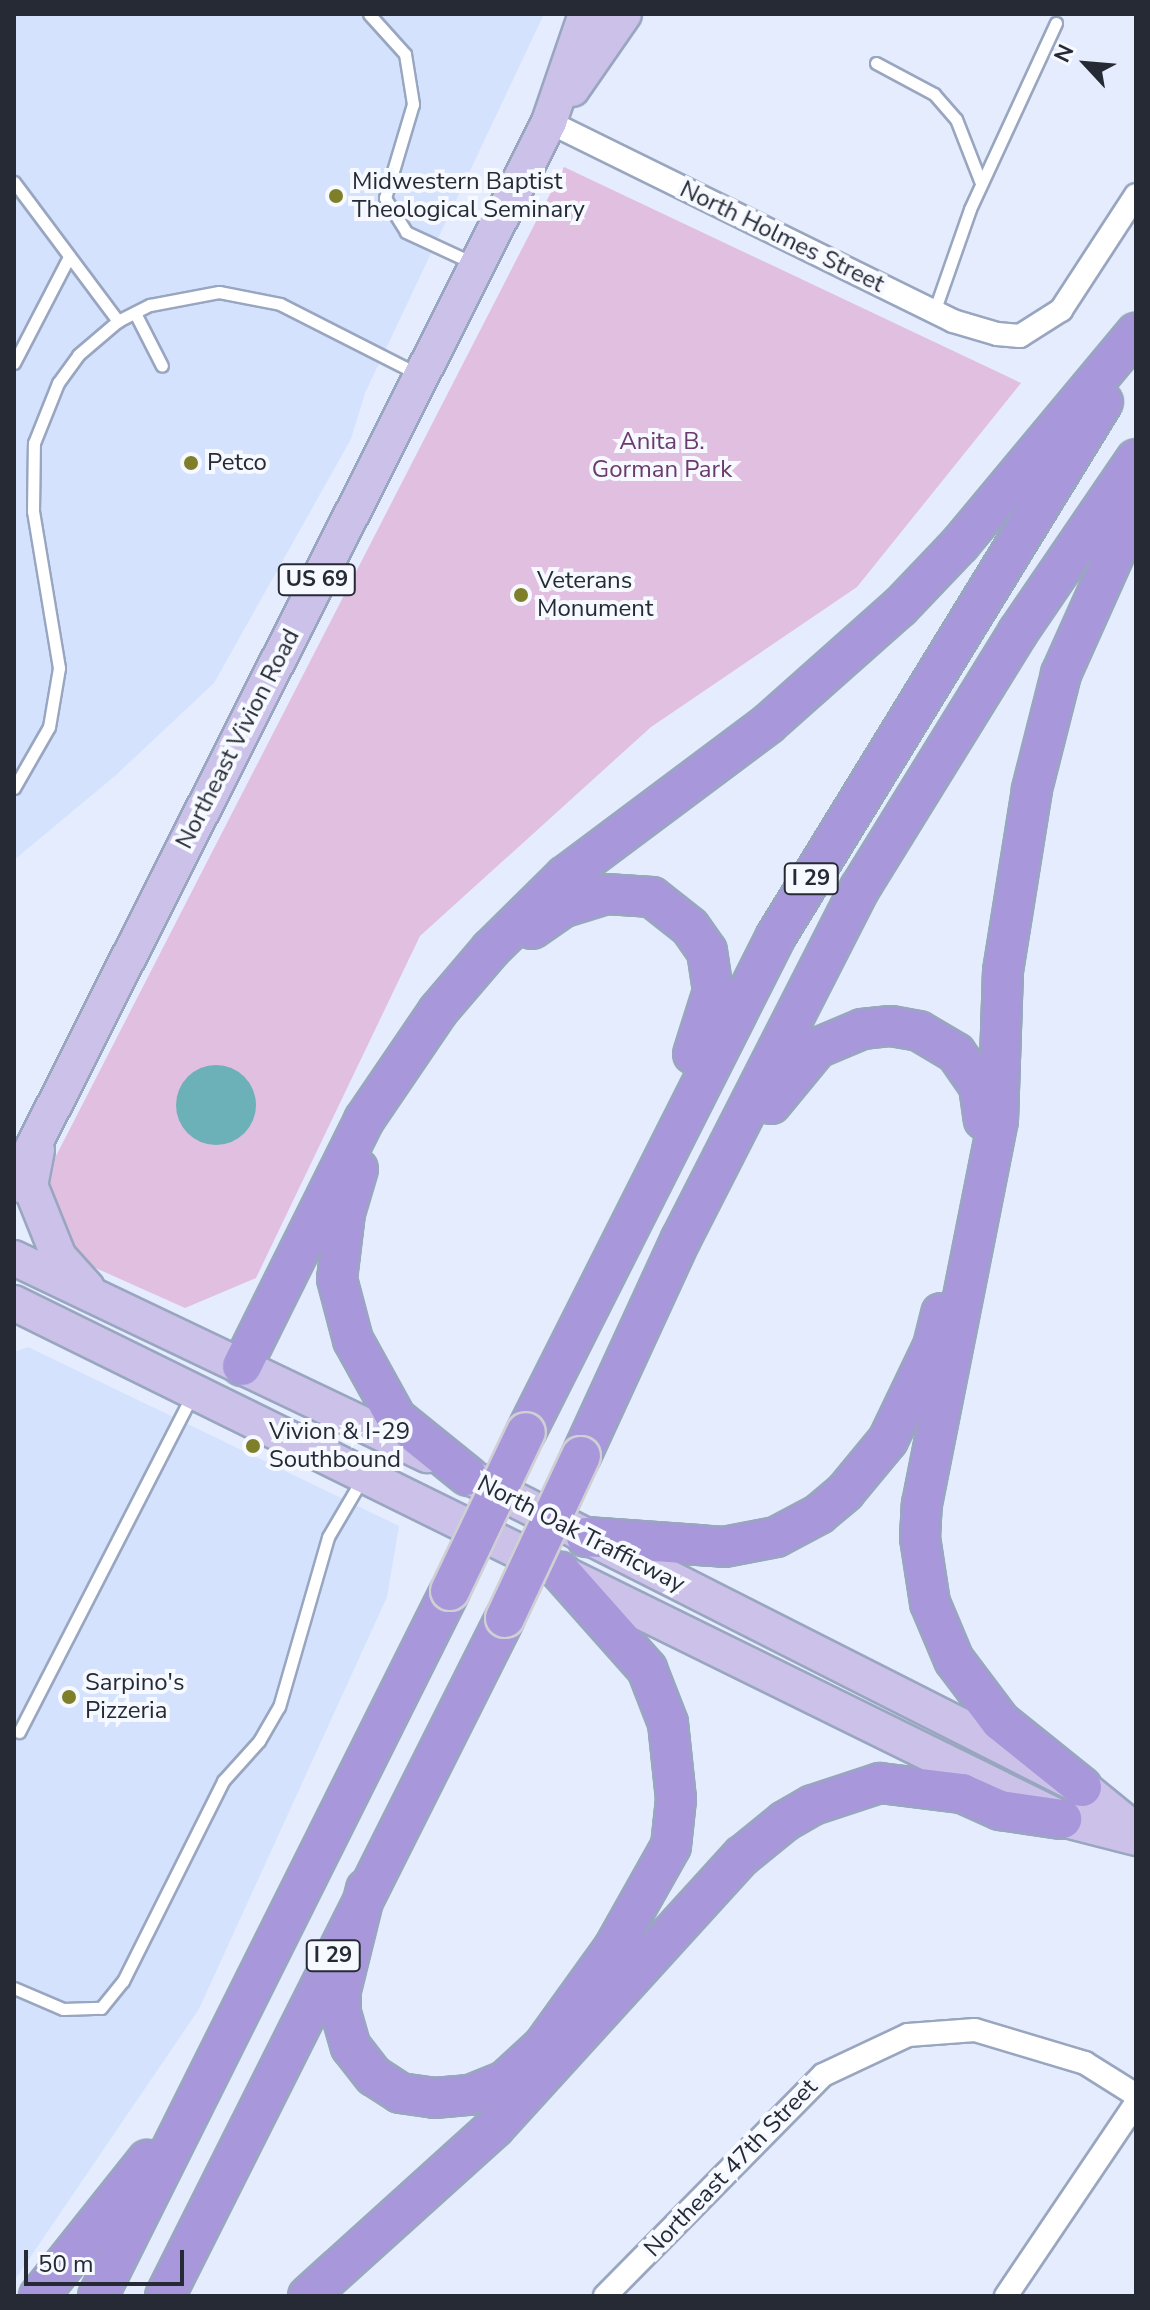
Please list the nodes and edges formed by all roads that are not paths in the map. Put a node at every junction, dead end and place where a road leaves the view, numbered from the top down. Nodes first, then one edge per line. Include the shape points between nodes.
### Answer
1 (369, 14) edge
2 (586, 14) edge
3 (624, 14) edge
4 (1056, 23) dead end
5 (876, 63) dead end
6 (549, 122) junction
7 (14, 182) edge
8 (981, 183) junction
9 (1136, 195) edge
10 (69, 257) junction
11 (477, 265) junction
12 (934, 312) junction
13 (135, 313) junction
14 (118, 321) junction
15 (1136, 333) edge
16 (1136, 349) edge
17 (14, 363) edge
18 (162, 366) dead end
19 (420, 375) junction
20 (1136, 459) edge
21 (1136, 506) edge
22 (14, 788) edge
23 (28, 1138) edge
24 (660, 1167) junction
25 (14, 1185) edge
26 (681, 1239) junction
27 (14, 1258) edge
28 (14, 1287) edge
29 (94, 1295) junction
30 (14, 1303) edge
31 (14, 1331) edge
32 (75, 1333) junction
33 (242, 1366) junction
34 (194, 1391) junction
35 (393, 1437) junction
36 (364, 1475) junction
37 (468, 1476) junction
38 (586, 1537) junction
39 (561, 1572) junction
40 (19, 1732) dead end
41 (1082, 1787) junction
42 (1062, 1819) junction
43 (1136, 1831) edge
44 (1136, 1838) edge
45 (366, 1889) junction
46 (14, 1988) edge
47 (1136, 2095) edge
48 (194, 2102) junction
49 (1136, 2103) edge
50 (39, 2296) edge
51 (98, 2296) edge
52 (165, 2296) edge
53 (308, 2296) edge
54 (605, 2296) edge
55 (1006, 2296) edge

1 - 11 lane via 405,54 413,104 385,198 406,232
2 - 6 main road, Northeast Vivion Road / US 69
3 - 6 main road, Northeast Vivion Road / US 69
4 - 8 lane
5 - 8 lane via 934,94 956,119
6 - 11 main road, Northeast Vivion Road / US 69
6 - 12 street, North Holmes Street
7 - 10 lane
8 - 12 lane
9 - 12 street, North Holmes Street via 1061,310 1020,336
10 - 14 lane
10 - 17 lane
11 - 19 main road, Northeast Vivion Road / US 69
13 - 14 lane
13 - 18 lane
13 - 19 lane via 184,296 248,294 280,304
14 - 22 lane via 78,355 58,383 34,443 33,511 59,668 49,727
15 - 33 highway via 960,544 900,607 768,724 565,876 491,949 438,1011 364,1120
16 - 24 highway, I 29 via 776,936
19 - 23 main road, Northeast Vivion Road / US 69
20 - 26 highway, I 29 via 1018,632 860,888
21 - 41 highway via 1061,674 1032,789 1003,971 998,1121 982,1224 922,1504 920,1538 930,1603 954,1660 1000,1721
23 - 25 main road, Northeast Vivion Road / US 69
23 - 29 main road via 30,1185 59,1257
24 - 37 highway via 672,1099 709,1012 712,972 707,951 690,927 652,897 606,894 564,907 526,933 398,1100 360,1163 345,1213 337,1279 353,1340 396,1418
24 - 48 highway, I 29, bridge
26 - 38 highway via 737,1169 775,1096 817,1048 862,1029 891,1026 932,1037 967,1064 979,1086 985,1117 964,1222 933,1346 888,1440 869,1467 819,1514 791,1531 750,1543 696,1547
26 - 45 highway, I 29, bridge via 505,1618
27 - 29 main road, North Oak Trafficway
28 - 35 main road via 49,1293 333,1433
29 - 33 main road, North Oak Trafficway
30 - 32 main road, North Oak Trafficway
31 - 32 main road
32 - 34 main road, North Oak Trafficway
33 - 35 main road, North Oak Trafficway
34 - 36 main road, North Oak Trafficway
34 - 40 lane
35 - 37 main road, North Oak Trafficway
36 - 39 main road, North Oak Trafficway
36 - 46 lane via 328,1537 279,1707 259,1741 223,1781 123,1981 101,2008 63,2009
37 - 38 main road, North Oak Trafficway
38 - 41 main road, North Oak Trafficway
39 - 42 main road, North Oak Trafficway
39 - 45 highway via 647,1669 668,1723 676,1799 671,1846 613,1949 543,2046 505,2081 470,2095 434,2098 400,2093 374,2076 351,2047 341,2013 341,1990
41 - 43 main road, North Oak Trafficway
42 - 44 main road, North Oak Trafficway
42 - 53 highway via 1000,1810 962,1793 880,1783 813,1805 785,1821 742,1856 495,2127
45 - 52 highway, I 29
47 - 54 street, Northeast 47th Street via 1085,2063 975,2030 908,2035 823,2075
48 - 50 highway
48 - 51 highway, I 29
49 - 55 street

